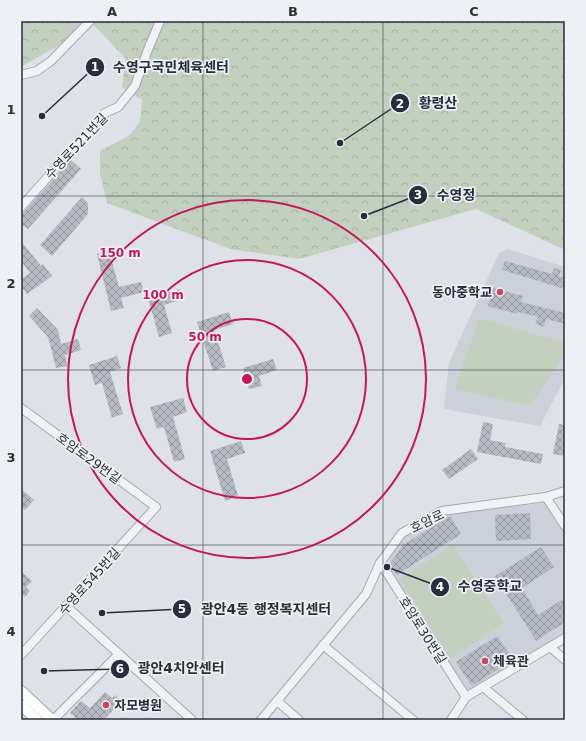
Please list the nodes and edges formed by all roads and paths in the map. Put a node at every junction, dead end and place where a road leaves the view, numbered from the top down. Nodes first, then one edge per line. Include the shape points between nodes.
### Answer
1 (90, 21) edge
2 (160, 21) edge
3 (21, 75) edge
4 (21, 207) edge
5 (21, 408) edge
6 (565, 491) edge
7 (546, 497) junction
8 (156, 507) joint
9 (565, 526) edge
10 (380, 563) junction
11 (66, 606) junction
12 (565, 638) edge
13 (323, 645) junction
14 (550, 647) junction
15 (21, 654) edge
16 (119, 654) junction
17 (565, 660) edge
18 (483, 687) junction
19 (21, 691) edge
20 (466, 697) junction
21 (277, 701) junction
22 (21, 705) edge
23 (37, 720) edge
24 (52, 720) edge
25 (192, 720) edge
26 (261, 720) edge
27 (299, 720) edge
28 (413, 720) edge
29 (451, 720) edge
30 (523, 720) edge

1 - 3 street via 51,61 37,71
2 - 4 street, 수영로521번길 via 135,86 118,107 105,113
5 - 8 street, 호암로29번길
6 - 7 street, 호암로
7 - 9 street
7 - 10 street, 호암로 via 442,511 402,533
8 - 11 street, 수영로545번길
10 - 13 street, 호암로 via 366,594
10 - 20 street, 호암로30번길
11 - 15 street, 수영로545번길
11 - 16 street
12 - 14 street
13 - 21 street, 호암로
13 - 28 street
14 - 17 street
14 - 18 street
16 - 24 street
16 - 25 street
18 - 20 street
18 - 30 street
19 - 24 main road
20 - 29 street
21 - 26 street, 호암로
21 - 27 street
22 - 23 main road

